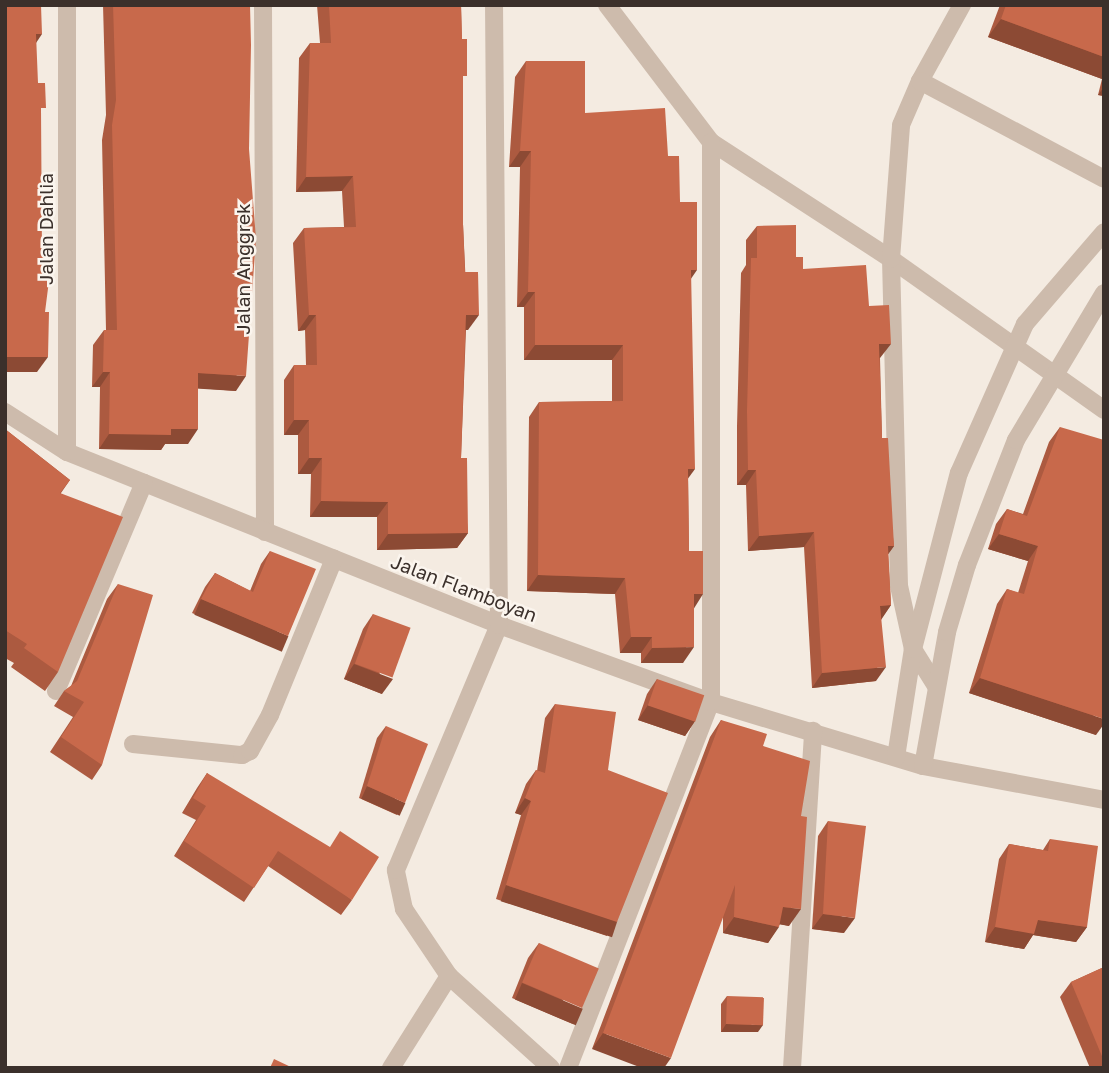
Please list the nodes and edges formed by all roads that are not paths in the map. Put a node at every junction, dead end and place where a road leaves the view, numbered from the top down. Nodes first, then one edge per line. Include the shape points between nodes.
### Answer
1 (67, 5) edge
2 (263, 5) edge
3 (494, 5) edge
4 (607, 5) edge
5 (962, 5) edge
6 (920, 81) junction
7 (711, 142) junction
8 (1104, 179) edge
9 (1104, 232) edge
10 (891, 259) junction
11 (1104, 293) edge
12 (1014, 345) junction
13 (1053, 373) junction
14 (1104, 410) edge
15 (5, 412) edge
16 (67, 452) junction
17 (144, 483) junction
18 (265, 532) junction
19 (334, 559) junction
20 (499, 625) junction
21 (913, 649) junction
22 (936, 686) junction
23 (56, 691) edge
24 (711, 702) junction
25 (813, 731) junction
26 (133, 744) dead end
27 (897, 757) junction
28 (923, 765) junction
29 (1104, 800) edge
30 (449, 976) junction
31 (391, 1068) edge
32 (551, 1068) edge
33 (568, 1068) edge
34 (792, 1068) edge

1 - 16 street, Jalan Dahlia
2 - 18 street, Jalan Anggrek
3 - 20 street
4 - 7 street
5 - 6 street
6 - 8 street
6 - 10 street via 901,125
7 - 10 street
7 - 24 street
9 - 12 street via 1047,294
10 - 12 street
10 - 21 street via 900,586
11 - 13 street
12 - 13 street
12 - 21 street via 959,473
13 - 14 street
13 - 22 street via 1016,440 967,565
15 - 16 street, Jalan Flamboyan
16 - 17 street, Jalan Flamboyan
17 - 18 street, Jalan Flamboyan
17 - 23 street
18 - 19 street, Jalan Flamboyan
19 - 20 street, Jalan Flamboyan
19 - 26 street via 270,715 250,751 243,755
20 - 24 street, Jalan Flamboyan
20 - 30 street via 396,870 404,909
21 - 22 street
21 - 27 street
22 - 28 street
24 - 25 street, Jalan Flamboyan
24 - 33 street
25 - 27 street, Jalan Flamboyan
25 - 34 street
27 - 28 street, Jalan Flamboyan
28 - 29 street, Jalan Flamboyan
30 - 31 street
30 - 32 street

